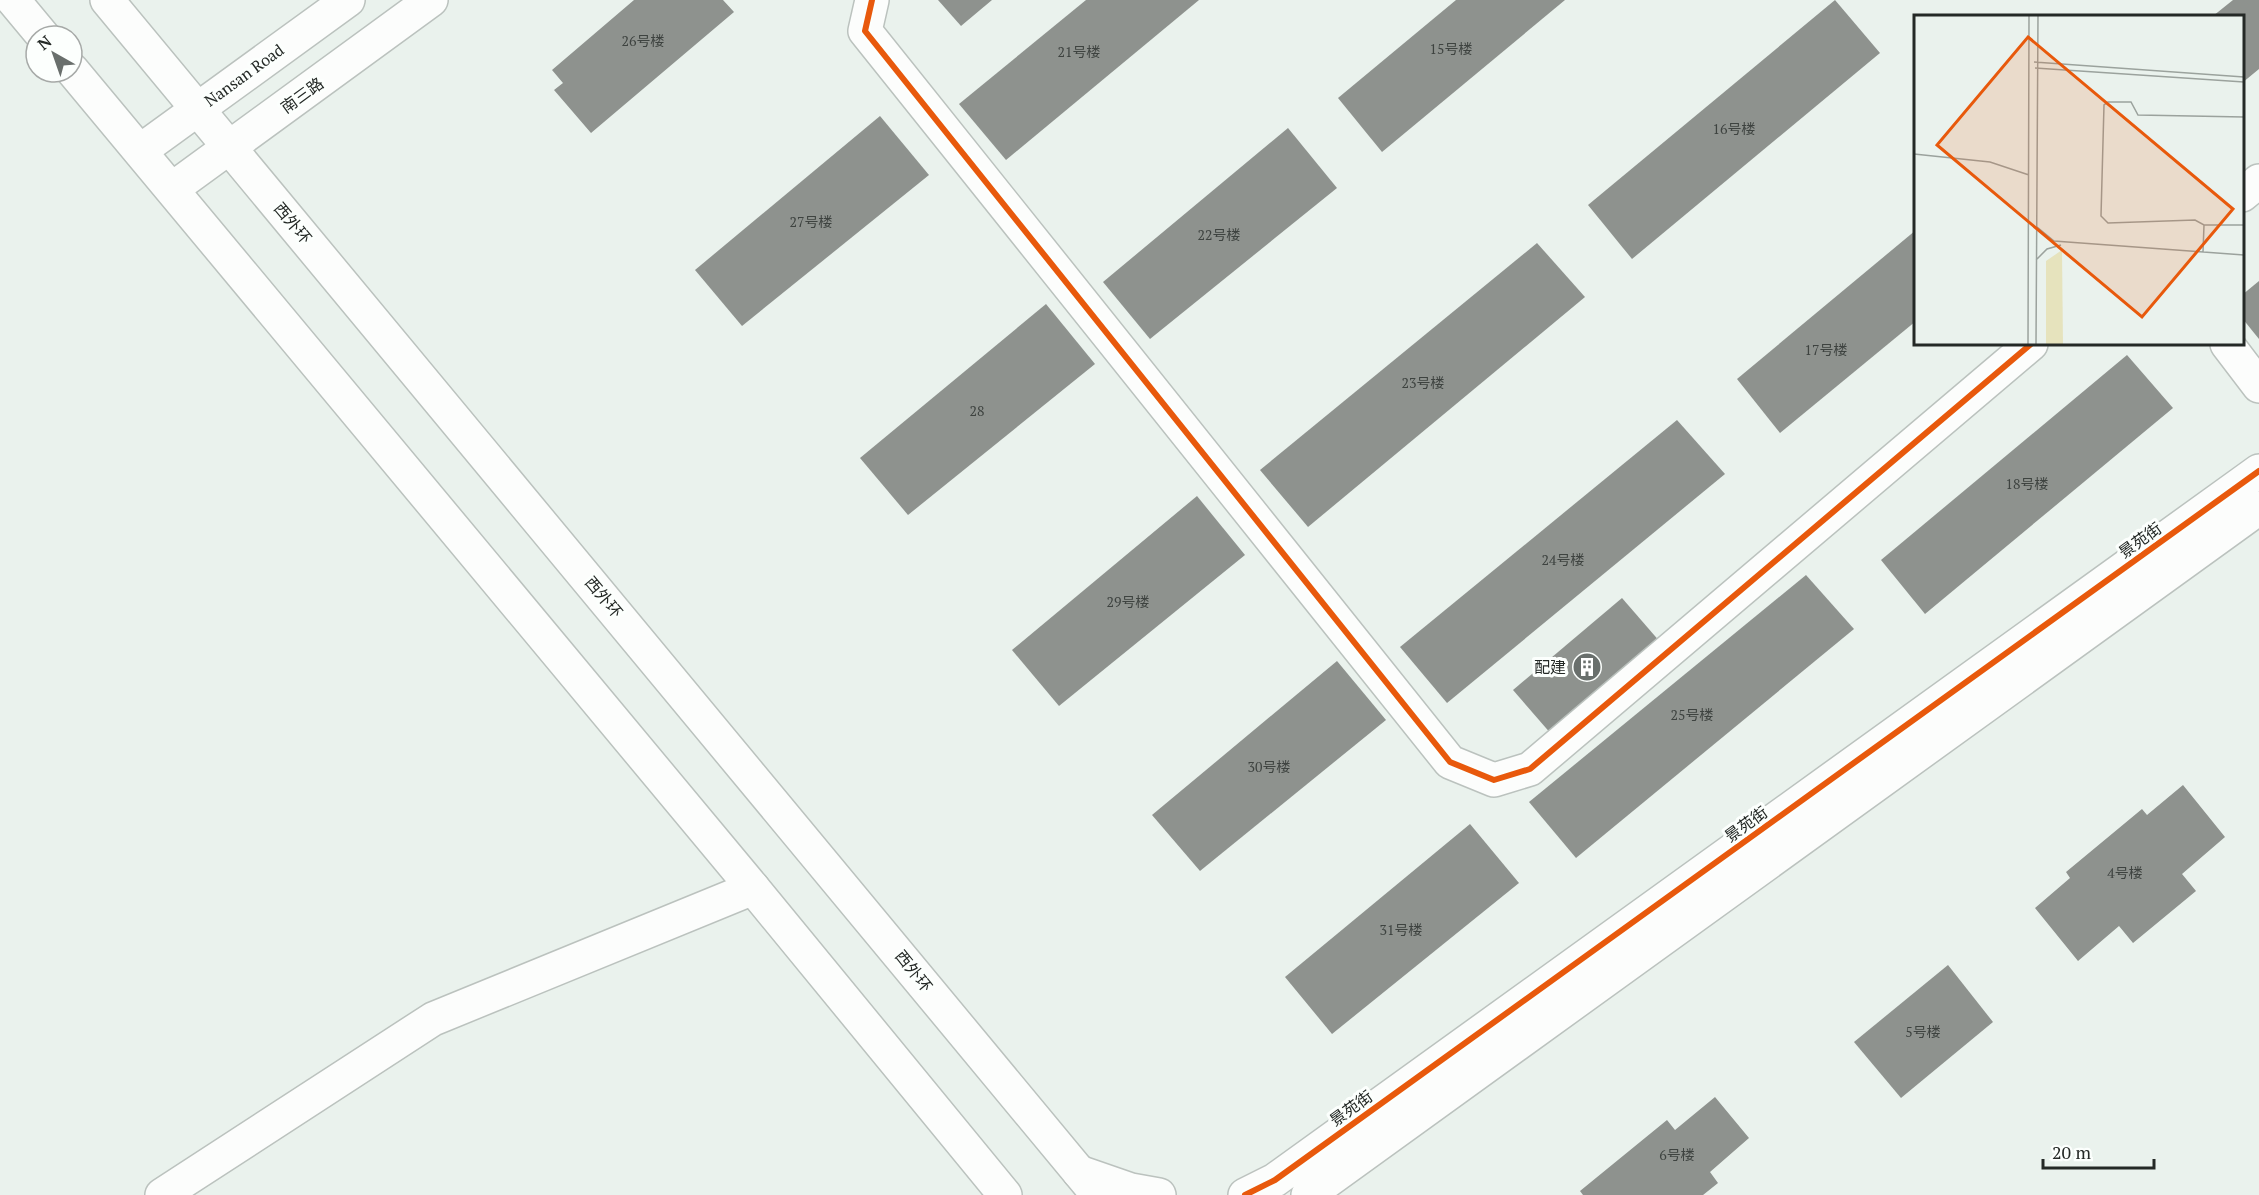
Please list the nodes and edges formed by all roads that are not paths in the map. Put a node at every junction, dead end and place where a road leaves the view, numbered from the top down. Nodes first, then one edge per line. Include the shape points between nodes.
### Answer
1 (13, 0) edge
2 (107, 0) edge
3 (348, 0) edge
4 (431, 0) edge
5 (872, 0) edge
6 (34, 24) edge
7 (84, 84) edge
8 (198, 108) junction
9 (230, 147) junction
10 (140, 151) junction
11 (2259, 181) edge
12 (172, 189) junction
13 (2244, 193) edge
14 (2030, 345) edge
15 (2228, 345) edge
16 (2259, 386) edge
17 (2259, 471) edge
18 (2259, 508) edge
19 (753, 888) junction
20 (1089, 1184) edge
21 (162, 1195) edge
22 (1005, 1195) edge
23 (1159, 1195) edge
24 (1245, 1195) edge
25 (1308, 1195) edge

1 - 6 main road
2 - 8 main road, 西外环
3 - 8 main road, Nansan Road
4 - 9 main road, 南三路
5 - 14 main road via 865,31 1450,762 1494,780 1530,769
7 - 10 main road
8 - 9 main road, 西外环
8 - 10 main road, Nansan Road
9 - 12 main road, 南三路
9 - 20 main road, 西外环
10 - 12 main road
11 - 13 main road
12 - 19 main road
15 - 16 main road
17 - 24 main road, 景苑街 via 1275,1180
18 - 25 main road
19 - 21 main road via 434,1018
19 - 22 main road
20 - 23 main road

